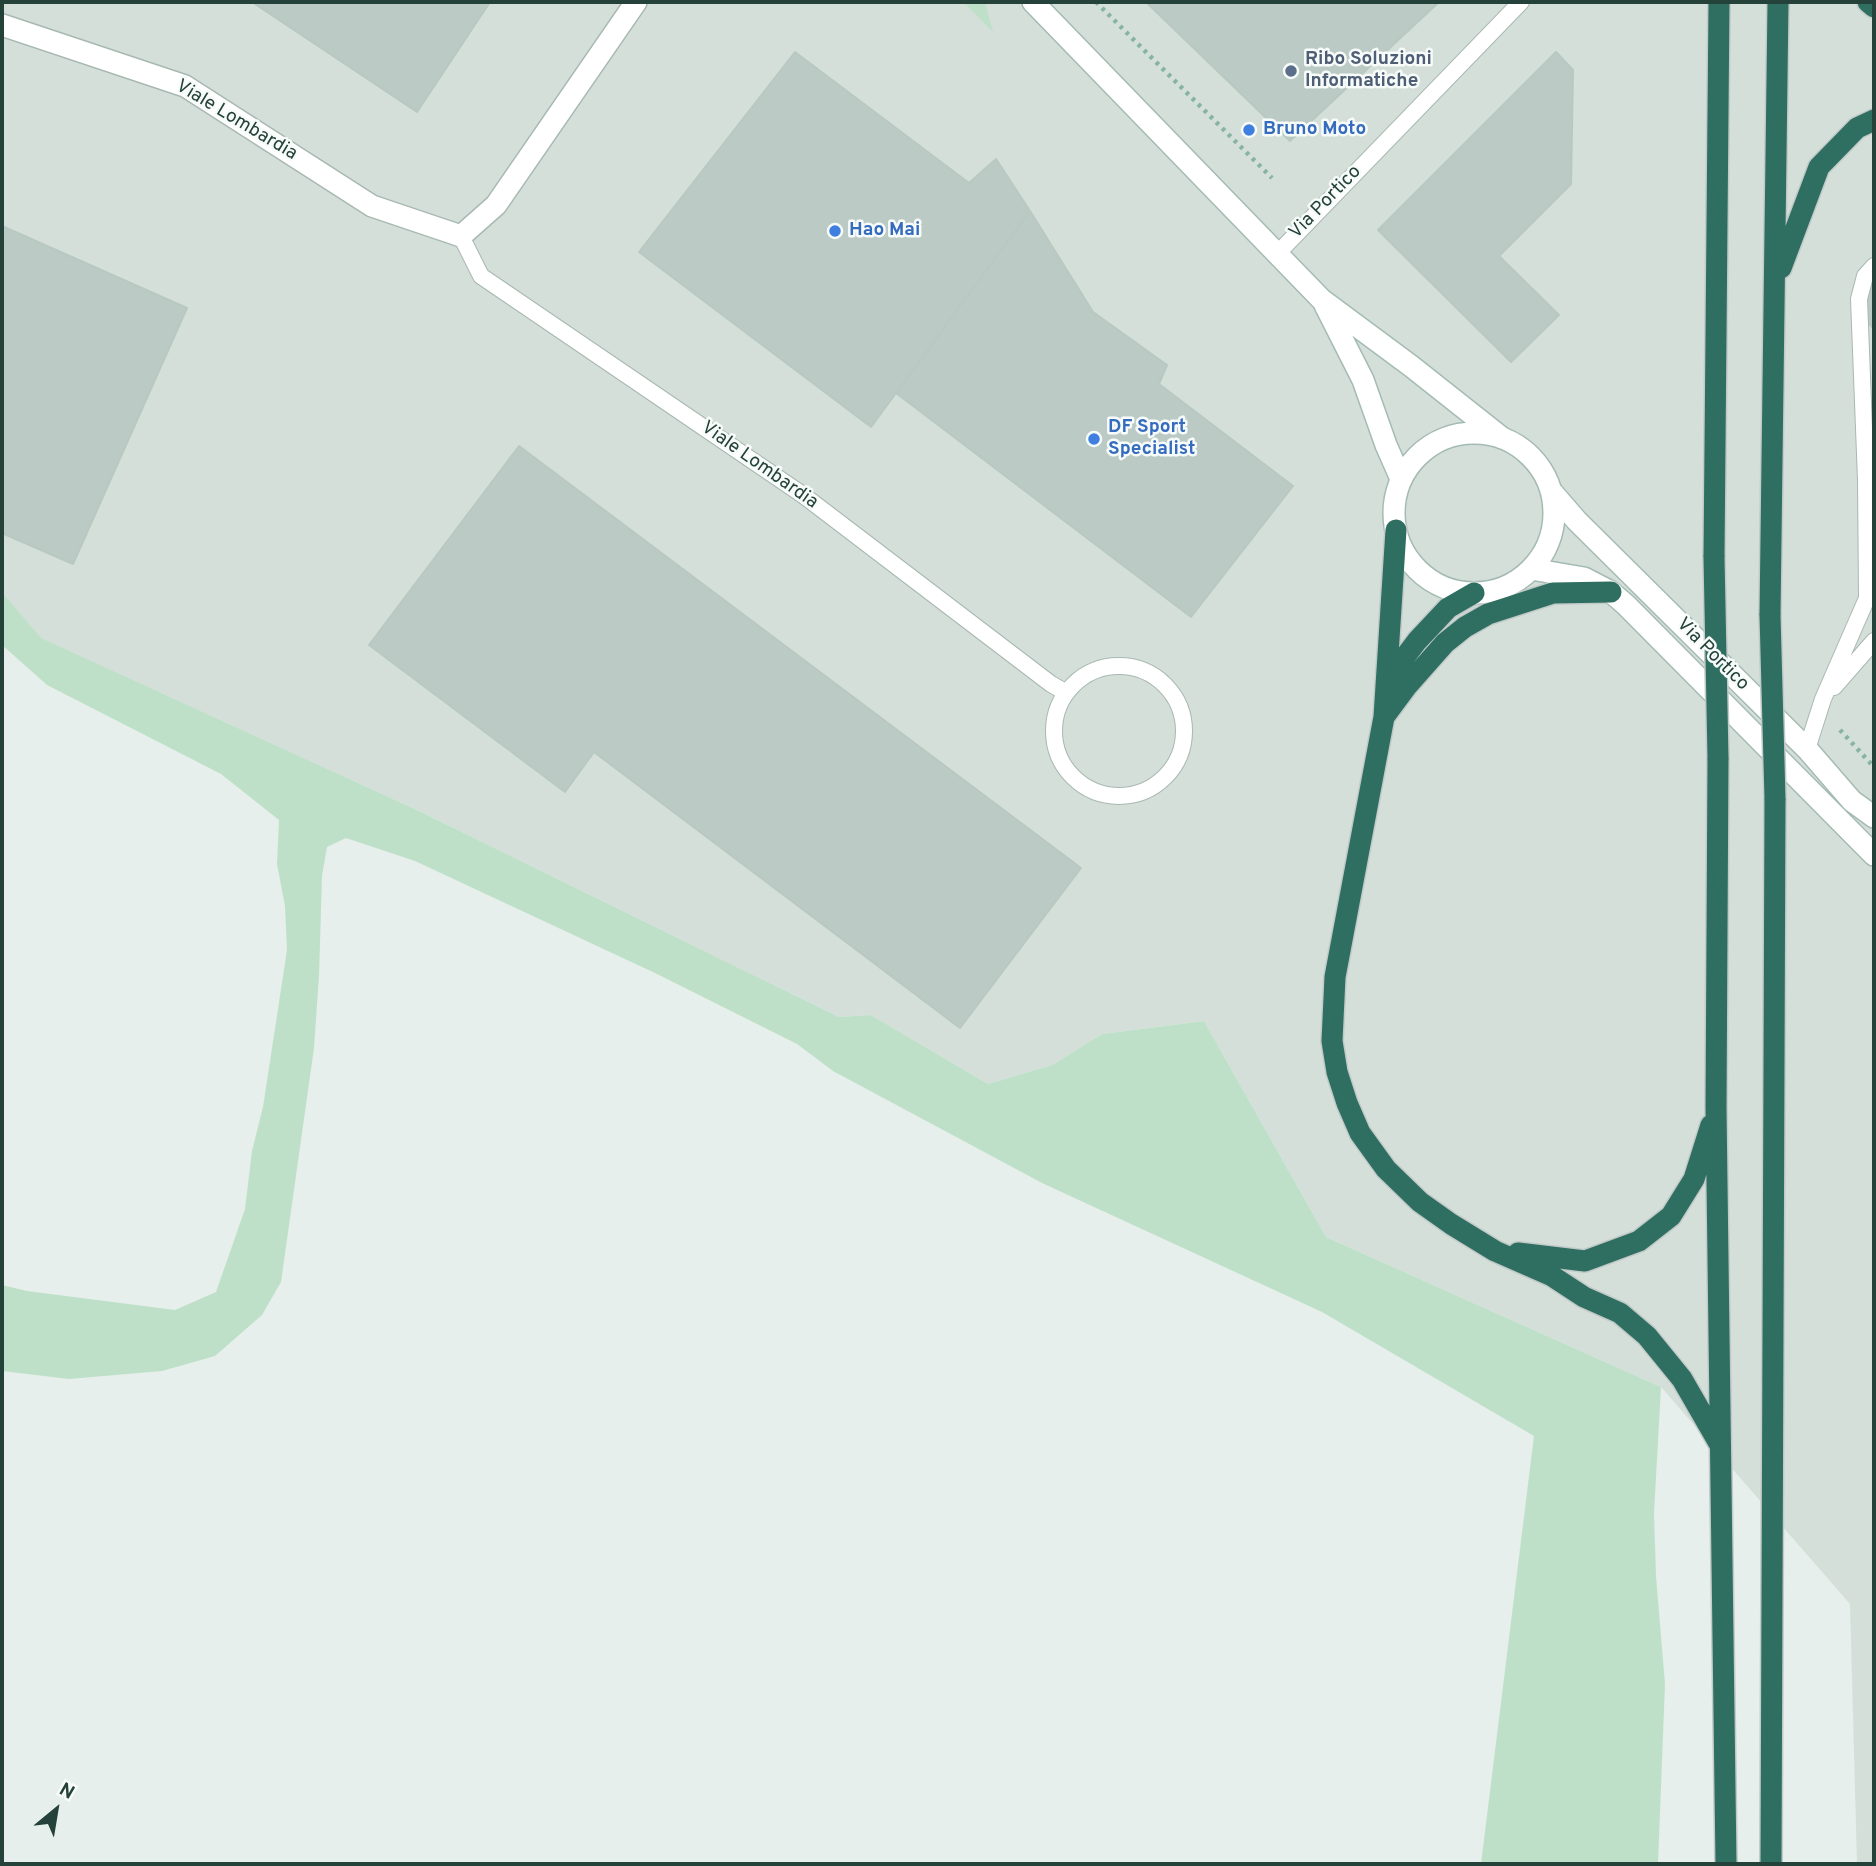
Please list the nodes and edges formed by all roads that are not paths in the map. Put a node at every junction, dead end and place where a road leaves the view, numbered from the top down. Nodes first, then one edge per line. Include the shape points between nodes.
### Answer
1 (636, 2) edge
2 (1033, 2) edge
3 (1521, 2) edge
4 (1719, 2) edge
5 (1778, 2) edge
6 (1867, 2) edge
7 (1874, 7) edge
8 (2, 25) edge
9 (1874, 120) edge
10 (460, 236) junction
11 (1277, 254) junction
12 (1874, 266) edge
13 (1775, 283) junction
14 (1322, 300) junction
15 (1502, 439) junction
16 (1401, 479) junction
17 (1551, 491) junction
18 (1396, 530) junction
19 (1531, 569) junction
20 (1874, 580) edge
21 (1611, 592) junction
22 (1474, 593) junction
23 (1867, 599) junction
24 (1874, 641) edge
25 (1066, 692) junction
26 (1822, 704) junction
27 (1384, 717) junction
28 (1807, 749) junction
29 (1874, 817) edge
30 (1869, 850) edge
31 (1874, 864) edge
32 (1716, 1107) junction
33 (1496, 1251) junction
34 (1722, 1447) junction
35 (1726, 1864) edge
36 (1771, 1864) edge

1 - 10 main road via 496,205
2 - 11 main road, Via Portico
3 - 11 lane, Via Portico
4 - 32 highway, bridge
5 - 13 highway
6 - 7 highway
8 - 10 main road, Viale Lombardia via 185,86 372,206
9 - 13 highway via 1857,128 1819,167
10 - 25 lane, Viale Lombardia via 481,276 803,495
11 - 14 main road, Via Portico
12 - 23 lane via 1859,299
13 - 36 highway, bridge via 1770,615 1775,799
14 - 15 main road, Via Portico
14 - 16 main road, Via Portico via 1363,380
15 - 16 main road, Via Portico via 1477,433 1448,437 1421,453
15 - 17 main road, Via Portico via 1527,453
16 - 18 main road, Via Portico via 1395,495
17 - 19 main road, Via Portico via 1553,530
17 - 28 main road, Via Portico
18 - 22 main road, Via Portico via 1408,558 1423,575 1451,590
18 - 27 highway
19 - 21 main road, Via Portico via 1584,578
19 - 22 main road, Via Portico via 1495,591
20 - 23 lane
21 - 27 highway via 1553,593 1488,614 1445,643
21 - 30 main road, Via Portico
22 - 27 highway via 1448,608 1401,662
23 - 26 lane
24 - 26 lane
25 - 25 lane via 1056,711 1053,732 1057,753 1083,786 1125,796 1145,791 1163,779 1176,762 1184,742 1184,720 1177,700 1163,682 1145,670 1101,667 1082,676
26 - 28 lane
27 - 33 highway via 1335,977 1332,1041 1337,1072 1360,1133 1386,1169 1420,1202
28 - 29 main road, Via Portico via 1852,801
30 - 31 main road, Via Portico
32 - 33 highway via 1694,1179 1671,1216 1639,1241 1585,1261
32 - 34 highway
33 - 34 highway via 1620,1313 1647,1336 1682,1379
34 - 35 highway

